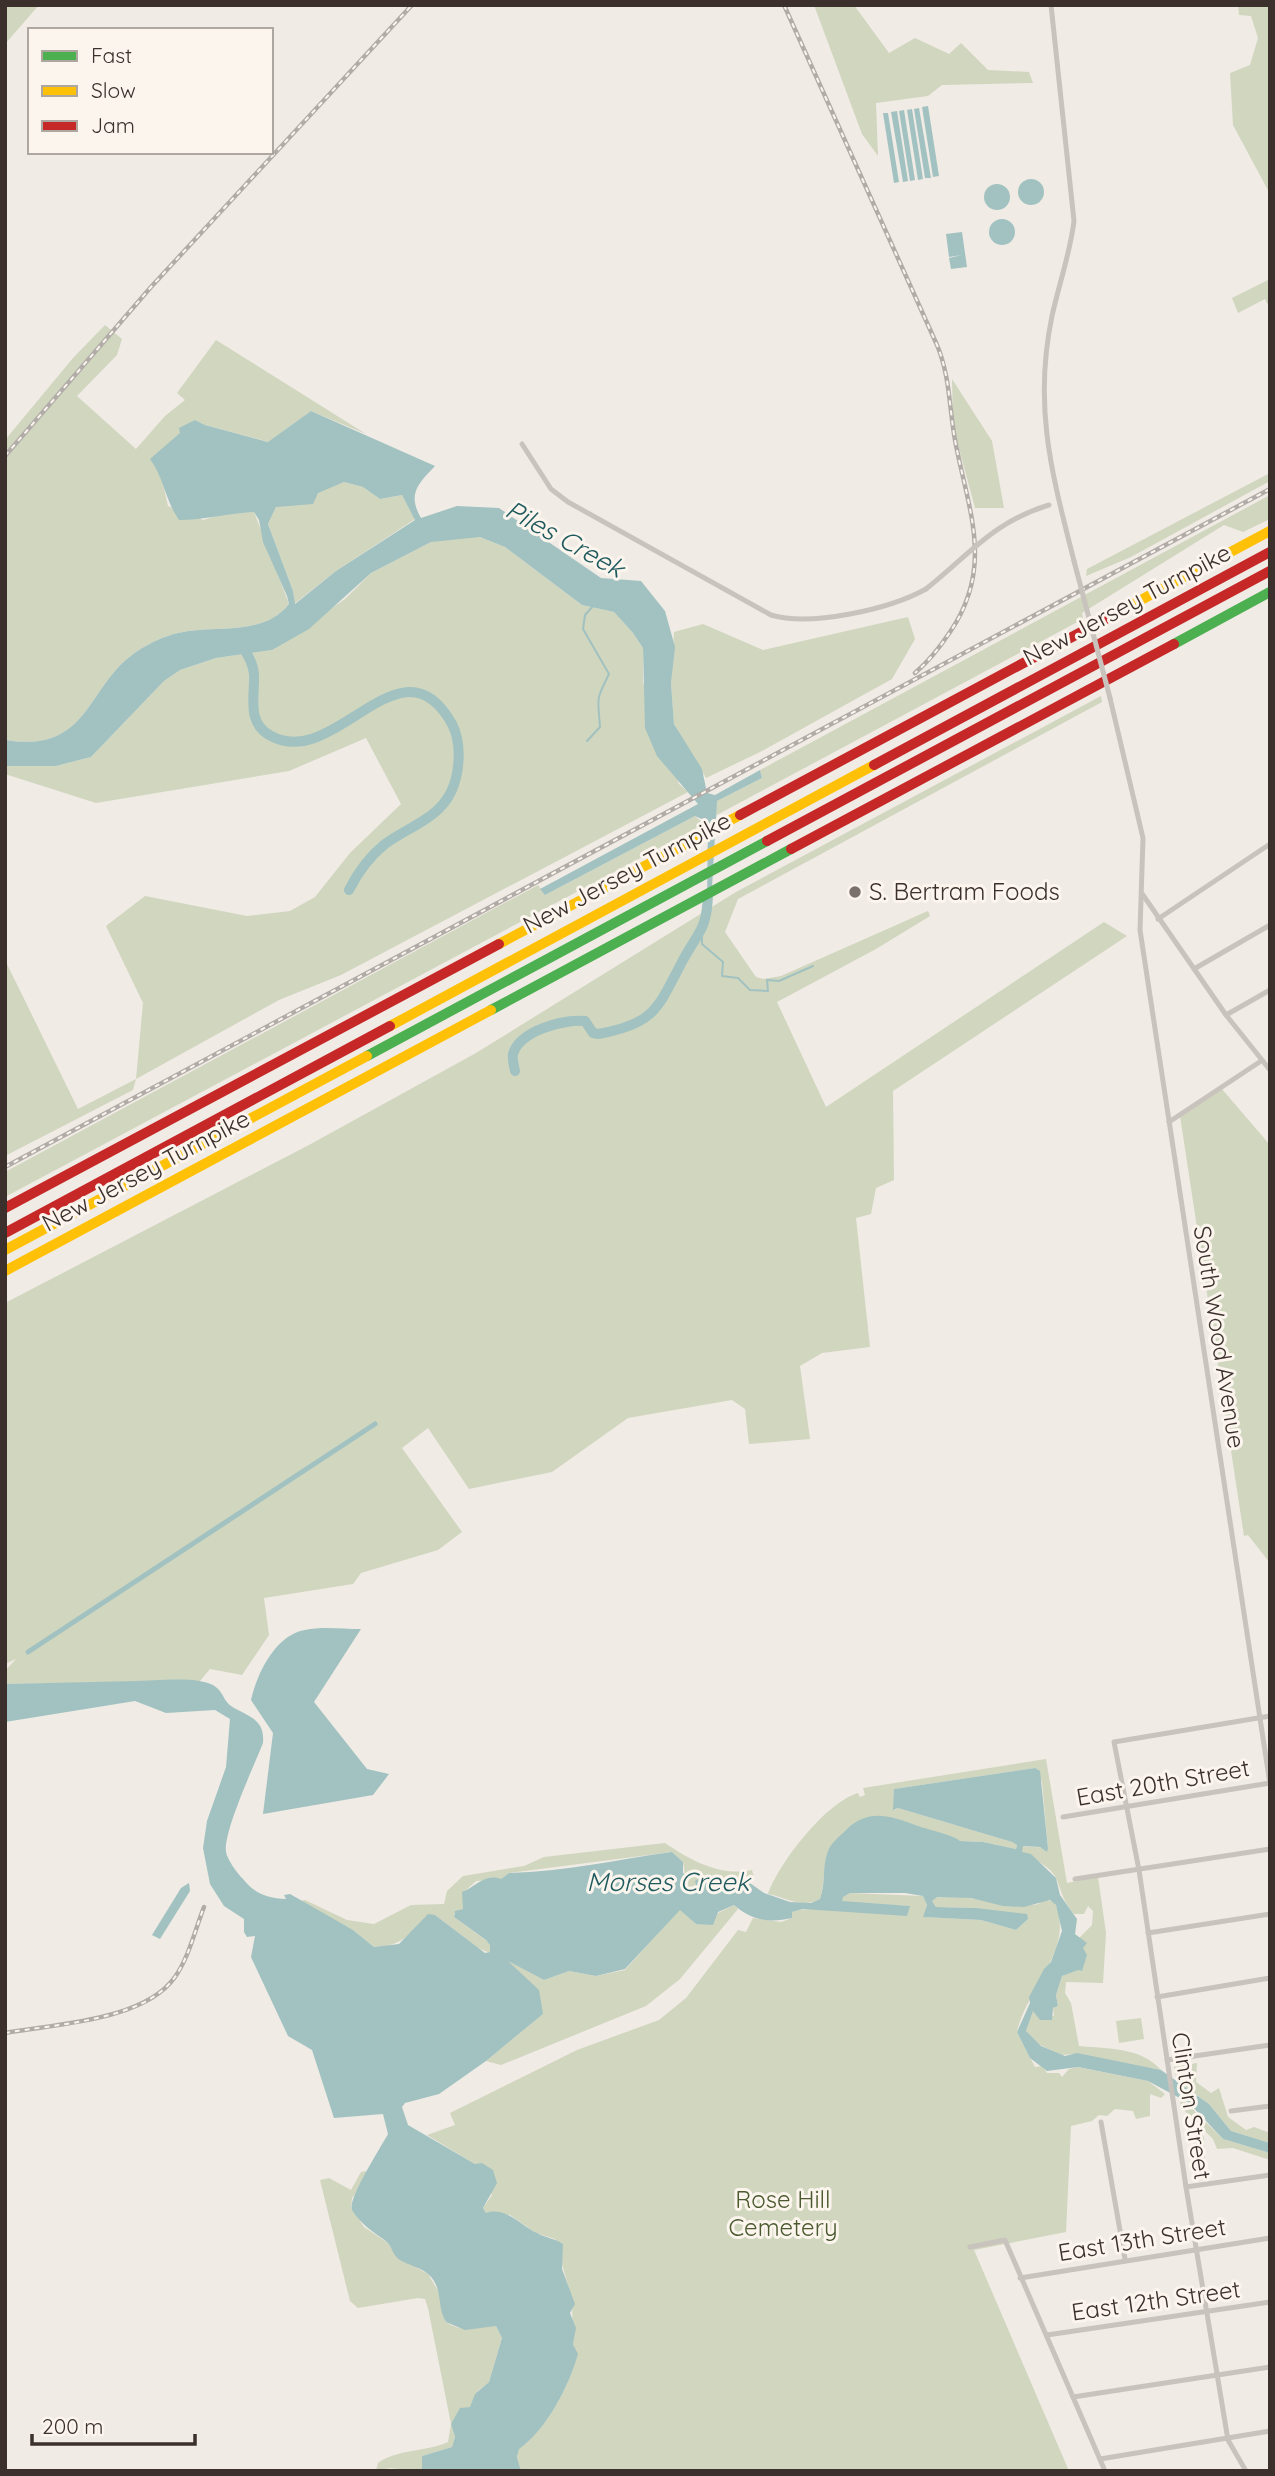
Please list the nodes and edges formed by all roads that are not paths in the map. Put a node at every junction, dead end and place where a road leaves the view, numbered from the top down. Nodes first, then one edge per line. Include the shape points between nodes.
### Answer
1 (1051, 5) edge
2 (522, 444) dead end
3 (1059, 502) junction
4 (1270, 531) edge
5 (1270, 552) edge
6 (1270, 571) edge
7 (1270, 592) edge
8 (1270, 844) edge
9 (1143, 895) junction
10 (1158, 919) junction
11 (1270, 925) edge
12 (1194, 969) junction
13 (1270, 990) edge
14 (1226, 1015) junction
15 (1261, 1061) junction
16 (1269, 1066) edge
17 (1169, 1122) junction
18 (5, 1208) edge
19 (5, 1233) edge
20 (5, 1250) edge
21 (5, 1271) edge
22 (1270, 1716) edge
23 (1259, 1717) junction
24 (1270, 1783) edge
25 (1128, 1807) junction
26 (1063, 1817) dead end
27 (1270, 1849) edge
28 (1139, 1870) junction
29 (1075, 1879) dead end
30 (1270, 1914) edge
31 (1148, 1933) junction
32 (1270, 1978) edge
33 (1157, 1997) junction
34 (1270, 2045) edge
35 (1167, 2060) junction
36 (1270, 2106) edge
37 (1231, 2111) dead end
38 (1101, 2122) dead end
39 (1270, 2175) edge
40 (1186, 2187) junction
41 (1270, 2238) edge
42 (970, 2247) dead end
43 (1197, 2248) junction
44 (1125, 2259) junction
45 (1020, 2278) junction
46 (1270, 2302) edge
47 (1207, 2311) junction
48 (1046, 2335) junction
49 (1270, 2367) edge
50 (1218, 2375) junction
51 (1073, 2396) junction
52 (1270, 2431) edge
53 (1228, 2438) junction
54 (1100, 2459) junction
55 (1105, 2471) edge
56 (1247, 2471) edge

1 - 3 street, South Wood Avenue via 1074,221 1052,317 1044,394 1048,458
2 - 3 street, bridge via 551,489 568,502 771,615 789,620 897,602 926,589 1018,514
3 - 9 street, South Wood Avenue, bridge via 1143,838
4 - 18 highway, New Jersey Turnpike
5 - 19 highway, New Jersey Turnpike
6 - 20 highway, New Jersey Turnpike
7 - 21 highway, New Jersey Turnpike
8 - 10 street
9 - 10 street
9 - 17 street, South Wood Avenue via 1140,930
10 - 12 street
11 - 12 street
12 - 14 street
13 - 14 street
14 - 15 street
15 - 16 street
15 - 17 street
17 - 23 street, South Wood Avenue
22 - 23 street
23 - 24 street, South Wood Avenue
23 - 25 street, Clinton Street via 1114,1742
24 - 25 street, East 20th Street
25 - 26 street, East 20th Street
25 - 28 street, Clinton Street
27 - 28 street
28 - 29 street
28 - 31 street, Clinton Street
30 - 31 street
31 - 33 street, Clinton Street
32 - 33 street
33 - 35 street, Clinton Street
34 - 35 street
35 - 40 street, Clinton Street
36 - 37 street
38 - 44 street
39 - 40 street
40 - 43 street, Clinton Street
41 - 43 street, East 13th Street
42 - 45 street via 1005,2240
43 - 44 street, East 13th Street
43 - 47 street, Clinton Street
44 - 45 street, East 13th Street
45 - 48 street
46 - 47 street, East 12th Street
47 - 48 street, East 12th Street
47 - 50 street, Clinton Street
48 - 51 street
49 - 50 street
50 - 51 street
50 - 53 street, Clinton Street
51 - 54 street
52 - 53 street
53 - 54 street
53 - 56 street, Clinton Street
54 - 55 street

